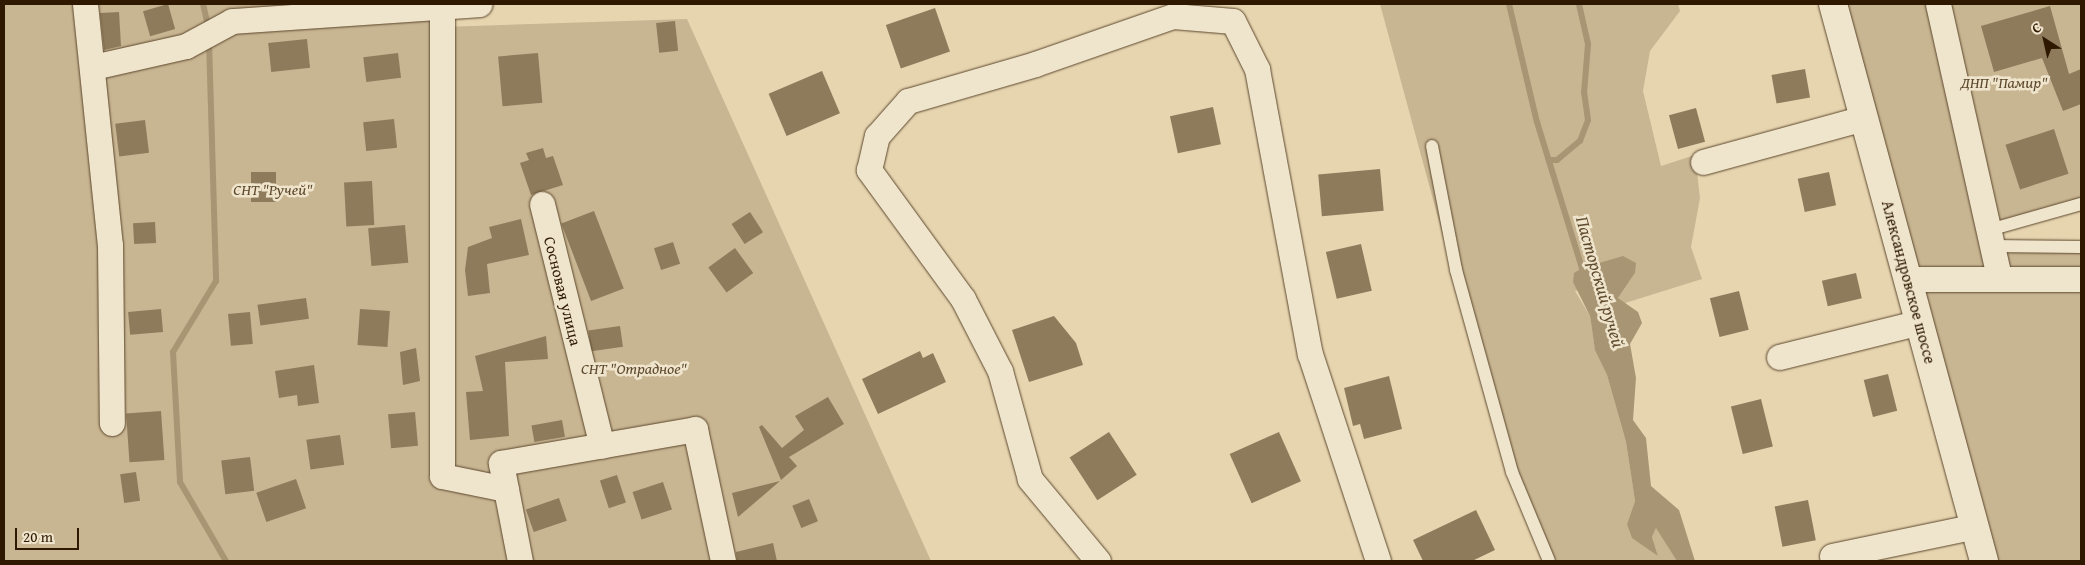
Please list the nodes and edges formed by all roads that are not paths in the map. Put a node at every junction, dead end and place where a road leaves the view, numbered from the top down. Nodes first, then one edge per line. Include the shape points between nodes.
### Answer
1 (85, 4) edge
2 (478, 4) edge
3 (1833, 4) edge
4 (1938, 4) edge
5 (442, 7) junction
6 (371, 8) edge
7 (93, 67) junction
8 (1864, 118) junction
9 (1432, 146) dead end
10 (1703, 162) dead end
11 (542, 204) dead end
12 (2081, 204) edge
13 (1990, 238) junction
14 (2081, 247) edge
15 (1999, 278) junction
16 (1909, 279) junction
17 (2081, 279) edge
18 (1920, 322) junction
19 (1779, 357) dead end
20 (112, 423) dead end
21 (602, 446) junction
22 (506, 489) junction
23 (1975, 526) junction
24 (1832, 556) dead end
25 (520, 561) edge
26 (723, 561) edge
27 (1098, 561) edge
28 (1378, 561) edge
29 (1549, 561) edge
30 (1984, 561) edge

1 - 7 street
2 - 5 street
3 - 8 street, Александровское шоссе
4 - 13 street
5 - 6 street
5 - 22 street via 442,476
6 - 7 street via 227,24 195,42
7 - 20 street via 110,245
8 - 10 street
8 - 16 street, Александровское шоссе
9 - 29 lane via 1456,270 1510,462
11 - 21 street, Сосновая улица
12 - 13 lane
13 - 14 lane
13 - 15 street
15 - 16 street
15 - 17 street
16 - 18 street, Александровское шоссе
18 - 19 street
18 - 23 street, Александровское шоссе
21 - 22 street via 501,463
21 - 26 street via 695,429
22 - 25 street
23 - 24 street
23 - 30 street, Александровское шоссе
27 - 28 street via 1030,479 1000,371 963,299 870,170 877,136 908,101 1035,64 1173,16 1232,21 1257,69 1310,354

